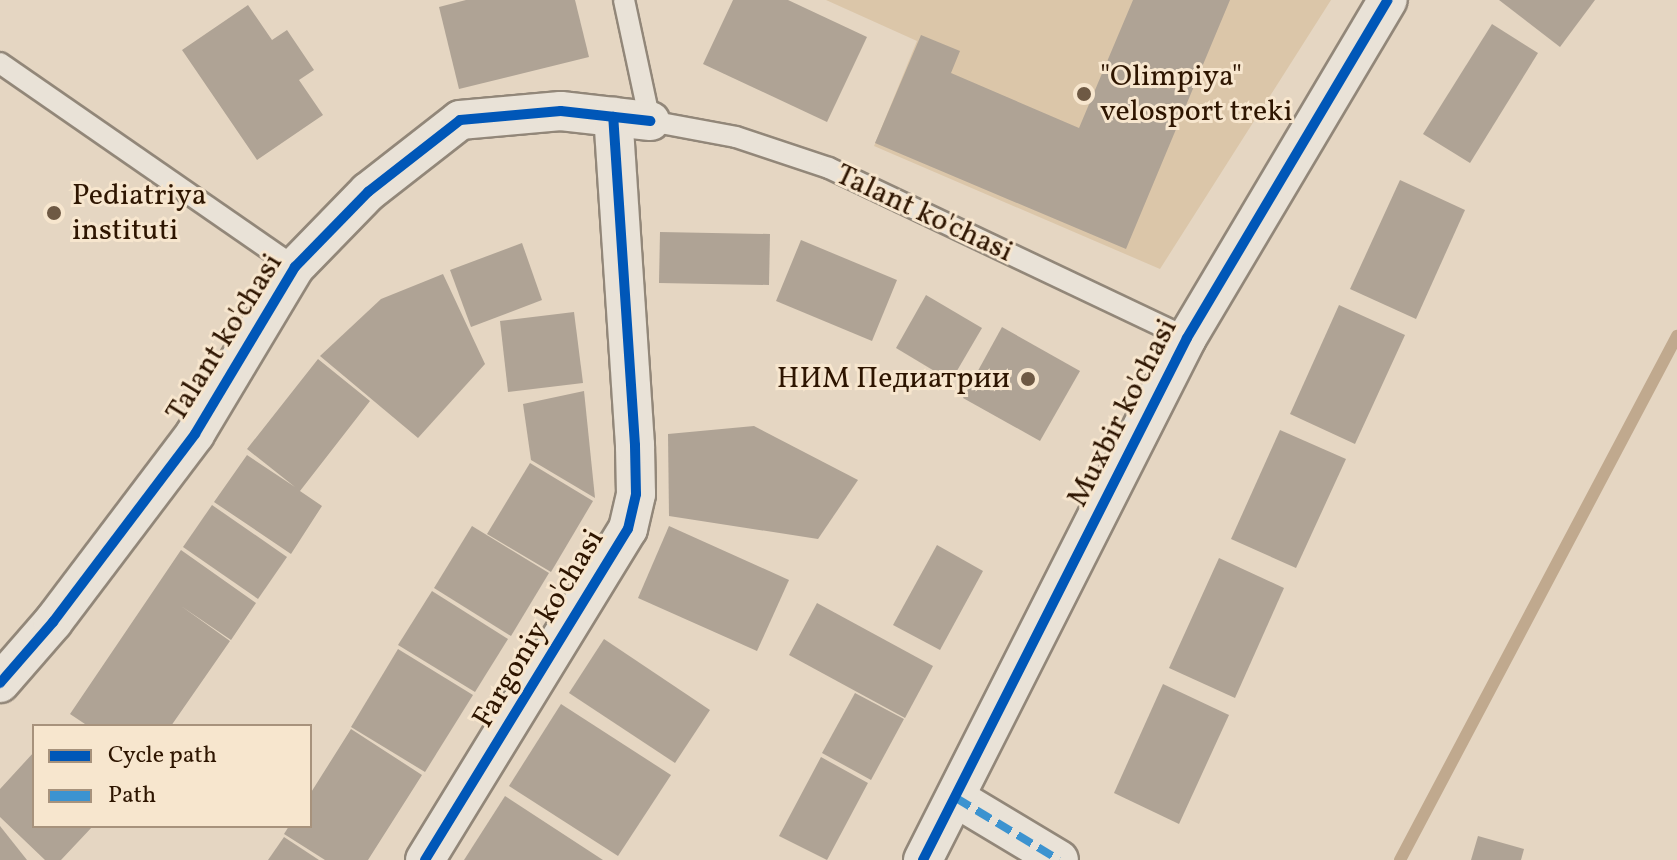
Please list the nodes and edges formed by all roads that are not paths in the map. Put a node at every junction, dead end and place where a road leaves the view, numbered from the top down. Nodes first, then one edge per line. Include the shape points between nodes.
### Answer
1 (624, 0) edge
2 (1388, 0) edge
3 (0, 63) edge
4 (613, 117) junction
5 (650, 121) junction
6 (295, 267) junction
7 (1187, 338) junction
8 (0, 683) edge
9 (956, 798) junction
10 (425, 860) edge
11 (923, 860) edge
12 (1059, 860) edge

1 - 5 lane
2 - 7 street, Muxbir ko'chasi
3 - 6 lane
4 - 5 street, Talant ko'chasi
4 - 6 street, Talant ko'chasi via 561,111 460,120 368,192
4 - 10 street, Fargoniy ko'chasi via 635,445 636,494 628,529
5 - 7 lane, Talant ko'chasi via 736,137 829,168
6 - 8 street, Talant ko'chasi via 195,434
7 - 9 street, Muxbir ko'chasi
9 - 11 street, Muxbir ko'chasi
9 - 12 street

